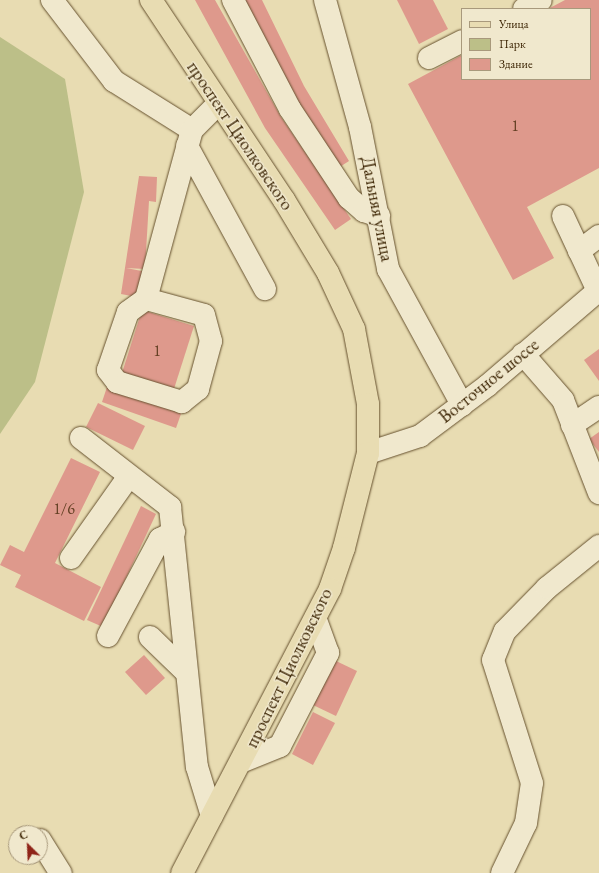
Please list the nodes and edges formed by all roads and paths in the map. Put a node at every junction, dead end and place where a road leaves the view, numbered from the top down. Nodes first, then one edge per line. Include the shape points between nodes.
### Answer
1 (52, 0) edge
2 (151, 0) edge
3 (233, 0) edge
4 (325, 0) edge
5 (542, 0) edge
6 (526, 8) edge
7 (461, 42) edge
8 (429, 58) dead end
9 (218, 104) junction
10 (190, 138) junction
11 (379, 216) junction
12 (562, 216) dead end
13 (599, 236) edge
14 (579, 251) junction
15 (265, 289) dead end
16 (598, 291) edge
17 (146, 299) junction
18 (523, 354) junction
19 (462, 405) junction
20 (599, 407) edge
21 (572, 425) junction
22 (81, 438) dead end
23 (368, 453) junction
24 (129, 476) junction
25 (599, 493) edge
26 (174, 532) junction
27 (599, 546) edge
28 (71, 558) dead end
29 (108, 636) dead end
30 (150, 638) dead end
31 (185, 671) junction
32 (212, 816) junction
33 (48, 853) edge
34 (61, 873) edge
35 (182, 873) edge
36 (502, 873) edge

1 - 10 street via 114,81
2 - 9 main road, проспект Циолковского
3 - 11 street via 290,109 337,179 364,211
4 - 11 street, Дальняя улица via 340,49
5 - 6 street
7 - 8 street
9 - 10 street
9 - 23 main road, проспект Циолковского via 284,200 328,272 354,329 362,363
10 - 15 street
10 - 17 street
11 - 19 street, Дальняя улица via 388,269
12 - 14 street
13 - 14 street
14 - 16 street
16 - 18 street, Восточное шоссе
17 - 17 street via 128,312 108,370 117,382 182,402 198,388 211,341 204,315
18 - 19 street, Восточное шоссе
18 - 21 street via 562,400
19 - 23 street, Восточное шоссе via 420,436
20 - 21 street
21 - 25 street
22 - 24 street
23 - 32 main road, проспект Циолковского via 344,548 315,618 243,761
24 - 26 street via 170,507
24 - 28 street
26 - 29 street via 160,540
26 - 31 street
27 - 36 street via 547,588 505,632 493,660 532,783 526,823
30 - 31 street
31 - 32 street via 196,767
32 - 35 main road, проспект Циолковского
33 - 34 street

